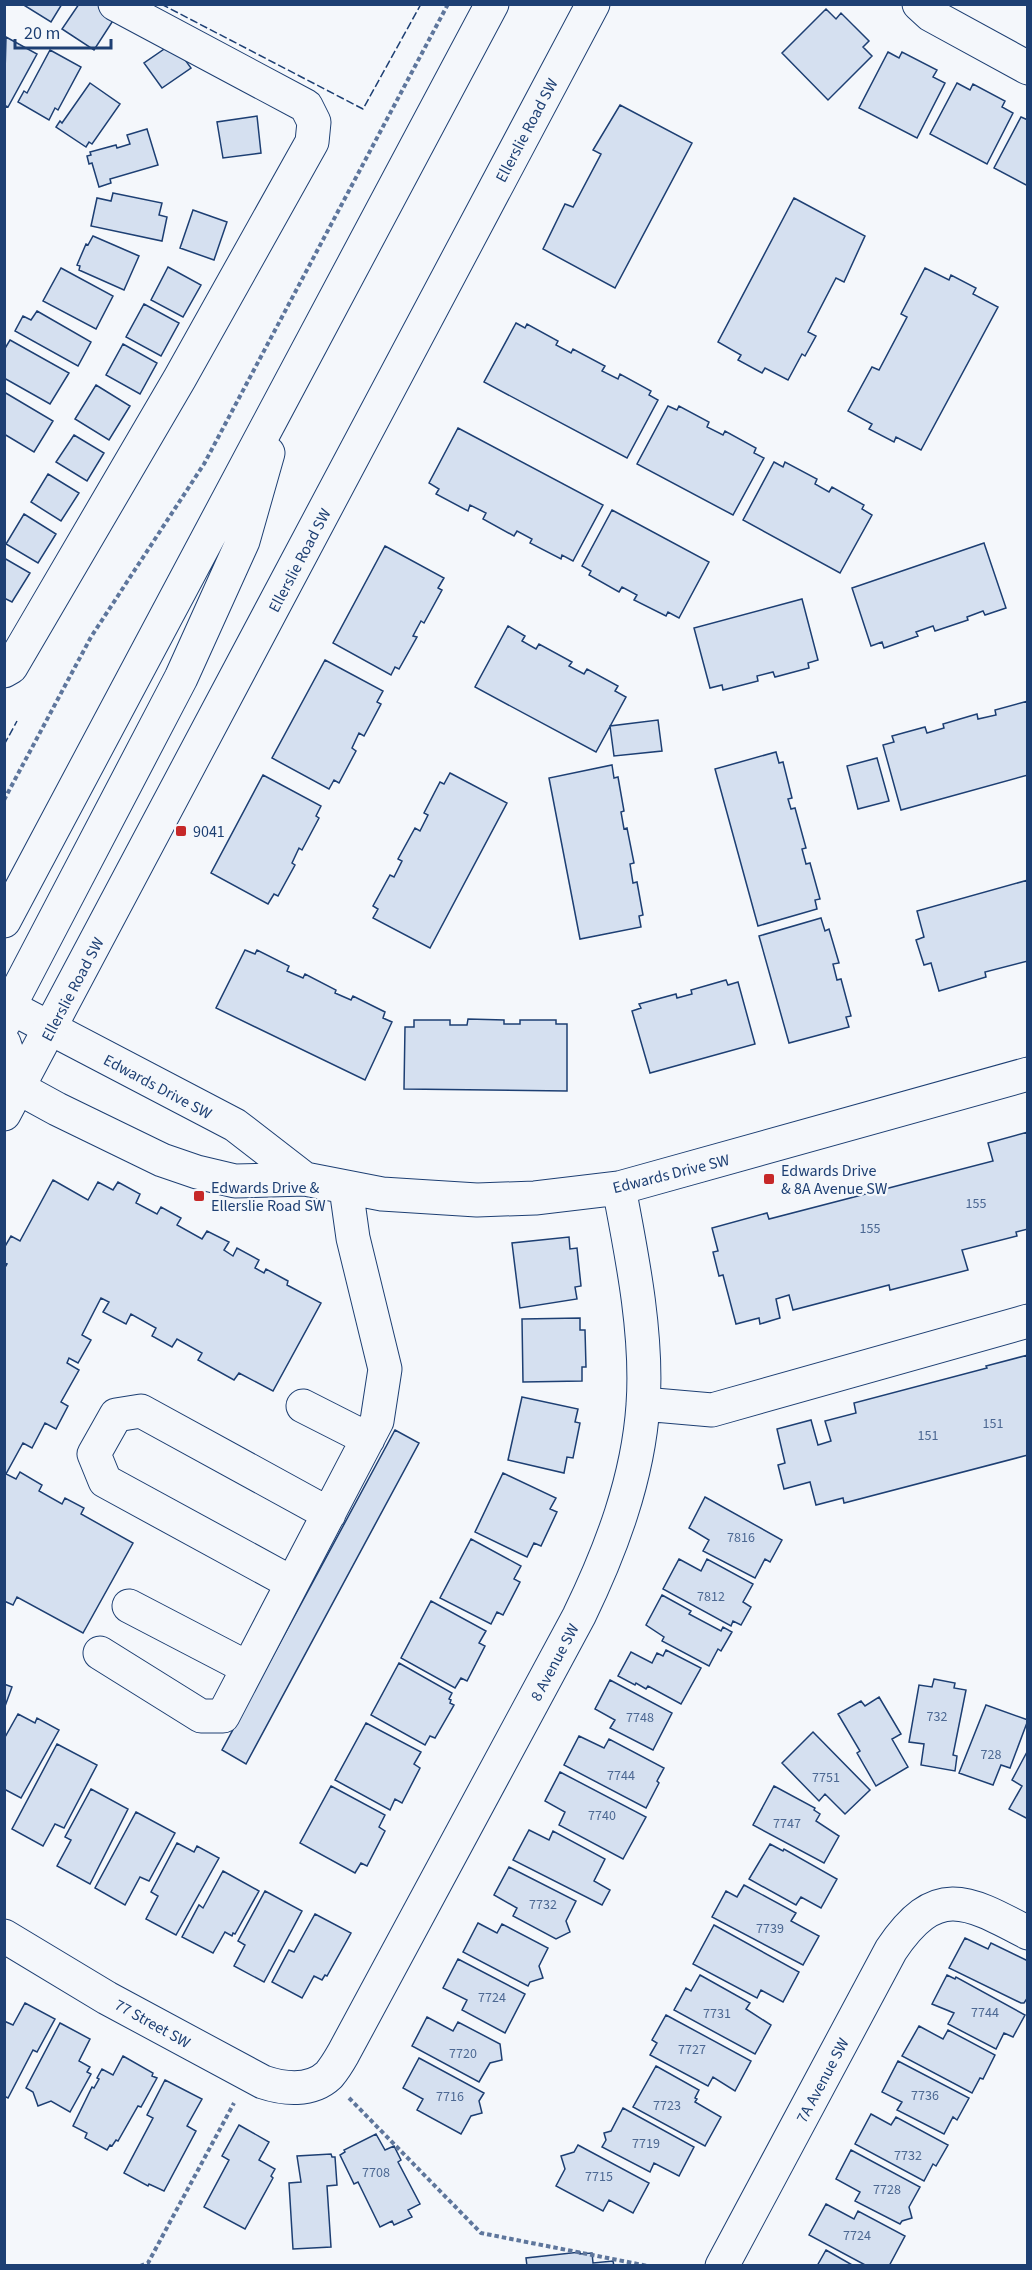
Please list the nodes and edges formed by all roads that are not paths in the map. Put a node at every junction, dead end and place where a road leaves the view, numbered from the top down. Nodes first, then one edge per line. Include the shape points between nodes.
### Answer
1 (115, 4) edge
2 (492, 4) edge
3 (592, 4) edge
4 (919, 4) edge
5 (1028, 68) edge
6 (287, 388) junction
7 (4, 671) edge
8 (4, 921) edge
9 (6, 1011) edge
10 (51, 1028) junction
11 (4, 1043) edge
12 (1028, 1074) edge
13 (9, 1094) edge
14 (305, 1179) junction
15 (346, 1188) junction
16 (619, 1188) junction
17 (1028, 1322) edge
18 (643, 1404) junction
19 (303, 1406) dead end
20 (368, 1439) junction
21 (329, 1514) junction
22 (292, 1583) junction
23 (129, 1606) dead end
24 (100, 1653) dead end
25 (248, 1668) junction
26 (1028, 1933) edge
27 (4, 1936) edge
28 (318, 2080) joint
29 (722, 2265) edge

1 - 7 street via 306,106 314,122 312,142 11,668
2 - 6 street
3 - 10 street, Ellerslie Road SW
4 - 5 street via 931,15
6 - 8 street
6 - 9 street via 243,541 180,678
9 - 10 street, Edwards Drive SW
10 - 13 street, Ellerslie Road SW
10 - 14 street, Edwards Drive SW via 235,1125
11 - 13 street
12 - 16 street, Edwards Drive SW
13 - 14 street, Edwards Drive SW via 197,1172 235,1181
14 - 15 street, Edwards Drive SW
15 - 16 street, Edwards Drive SW via 418,1198 477,1200
15 - 20 street via 353,1238 385,1369 377,1421
16 - 18 street, 8 Avenue SW via 639,1318
17 - 18 street via 712,1410
18 - 28 street, 8 Avenue SW via 624,1507 604,1564 349,2044
19 - 20 street
20 - 21 street
21 - 22 street
21 - 22 street via 141,1411 116,1415 94,1454 105,1481
22 - 25 street
23 - 25 street
24 - 25 street via 201,1716 223,1716
26 - 29 street, 7A Avenue SW via 971,1905 953,1903 936,1906 911,1923 891,1950
27 - 28 street, 77 Street SW via 107,1998 251,2076 292,2088

